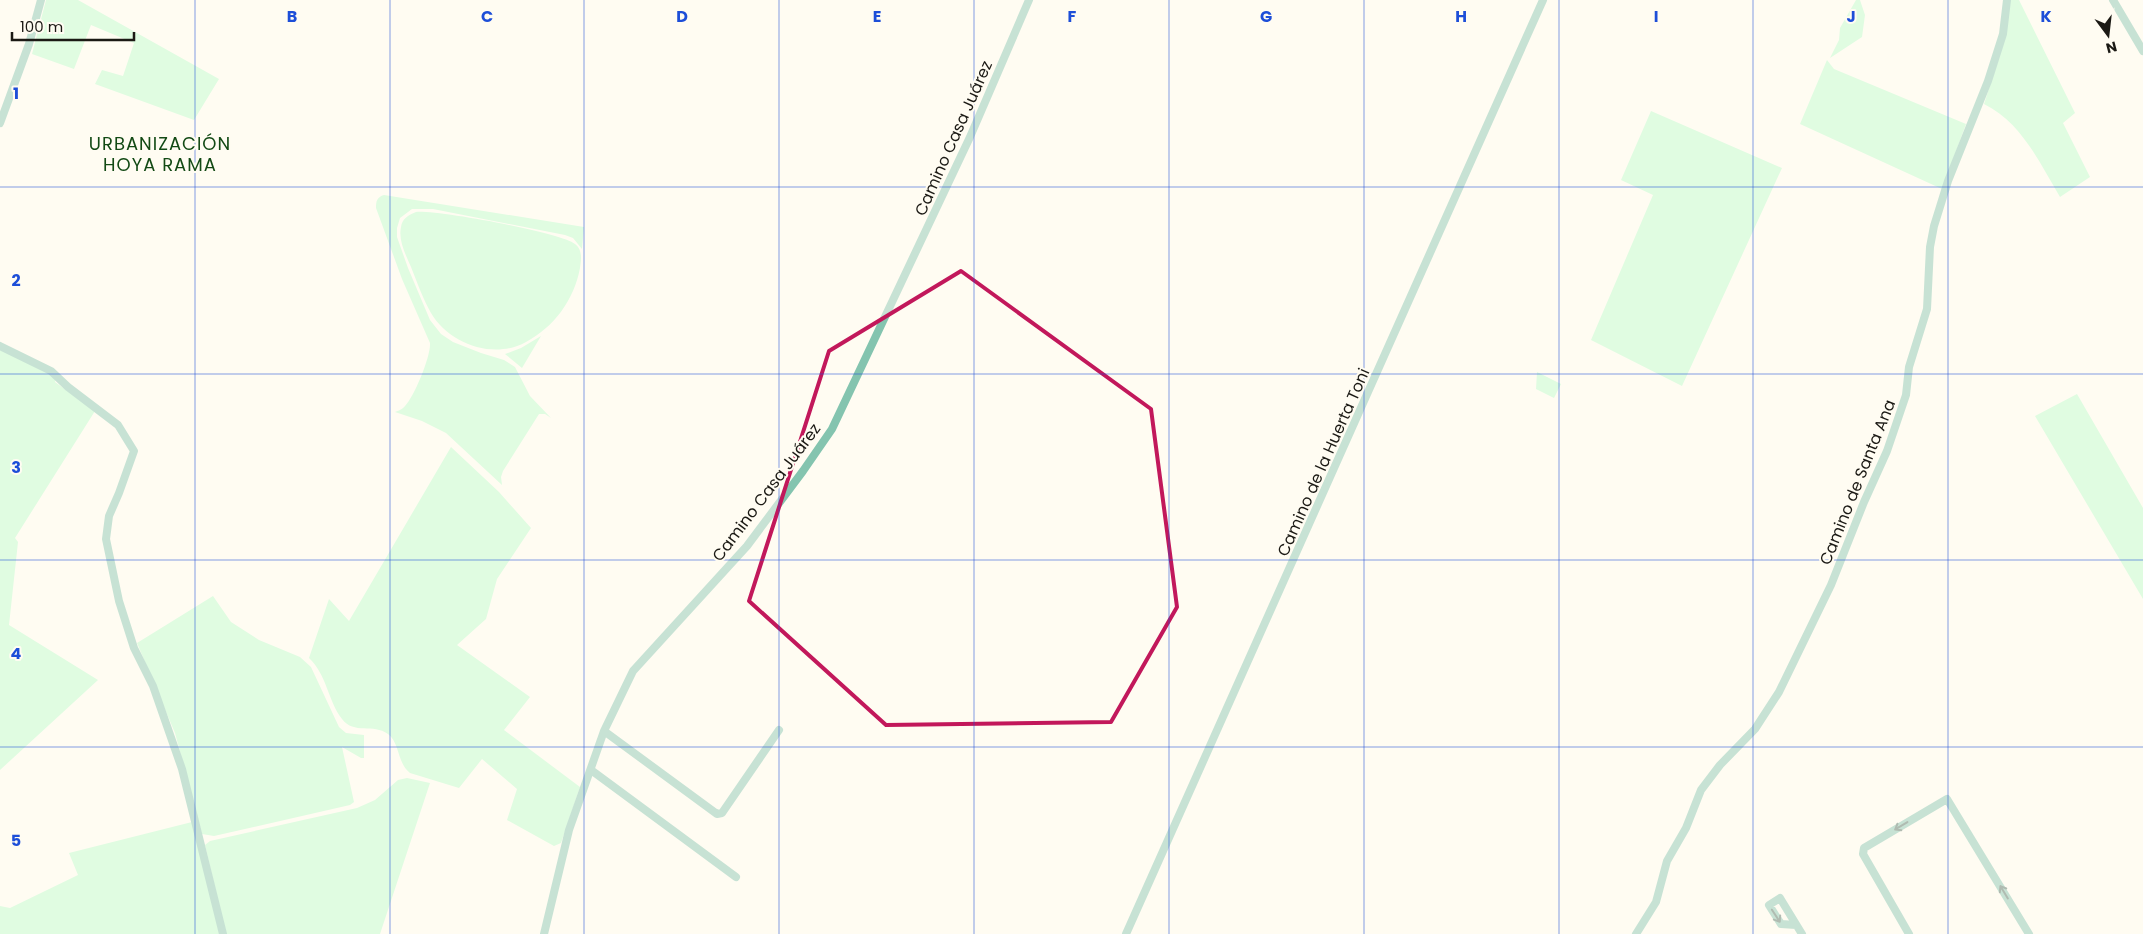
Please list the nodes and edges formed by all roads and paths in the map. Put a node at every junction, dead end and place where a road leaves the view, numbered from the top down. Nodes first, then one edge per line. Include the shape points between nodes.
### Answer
1 (41, 0) edge
2 (1029, 0) edge
3 (1543, 0) edge
4 (2007, 0) edge
5 (2113, 0) edge
6 (2143, 50) edge
7 (0, 123) edge
8 (0, 346) edge
9 (779, 730) dead end
10 (604, 731) junction
11 (591, 770) junction
12 (736, 877) dead end
13 (1796, 925) dead end
14 (223, 934) edge
15 (544, 934) edge
16 (1126, 934) edge
17 (1636, 934) edge
18 (1802, 934) edge
19 (1909, 934) edge
20 (2029, 934) edge

1 - 7 street via 29,44
2 - 10 street, Camino Casa Juárez via 970,137 832,428 746,546 633,671
3 - 16 street, Camino de la Huerta Toni
4 - 17 street, Camino de Santa Ana via 2003,34 1988,81 1948,181 1934,226 1927,309 1909,367 1906,395 1887,451 1831,585 1779,692 1755,730 1720,765 1701,790 1686,828 1667,861 1656,902
5 - 6 street
8 - 14 street via 50,370 118,425 134,451 109,516 106,539 119,601 134,648 153,686 182,769
9 - 10 street via 722,813 717,814
10 - 11 street, Camino Casa Juárez
11 - 12 street
11 - 15 street, Camino Casa Juárez via 569,830
13 - 18 street
20 -> 19 street via 1947,799 1864,848 1862,854

